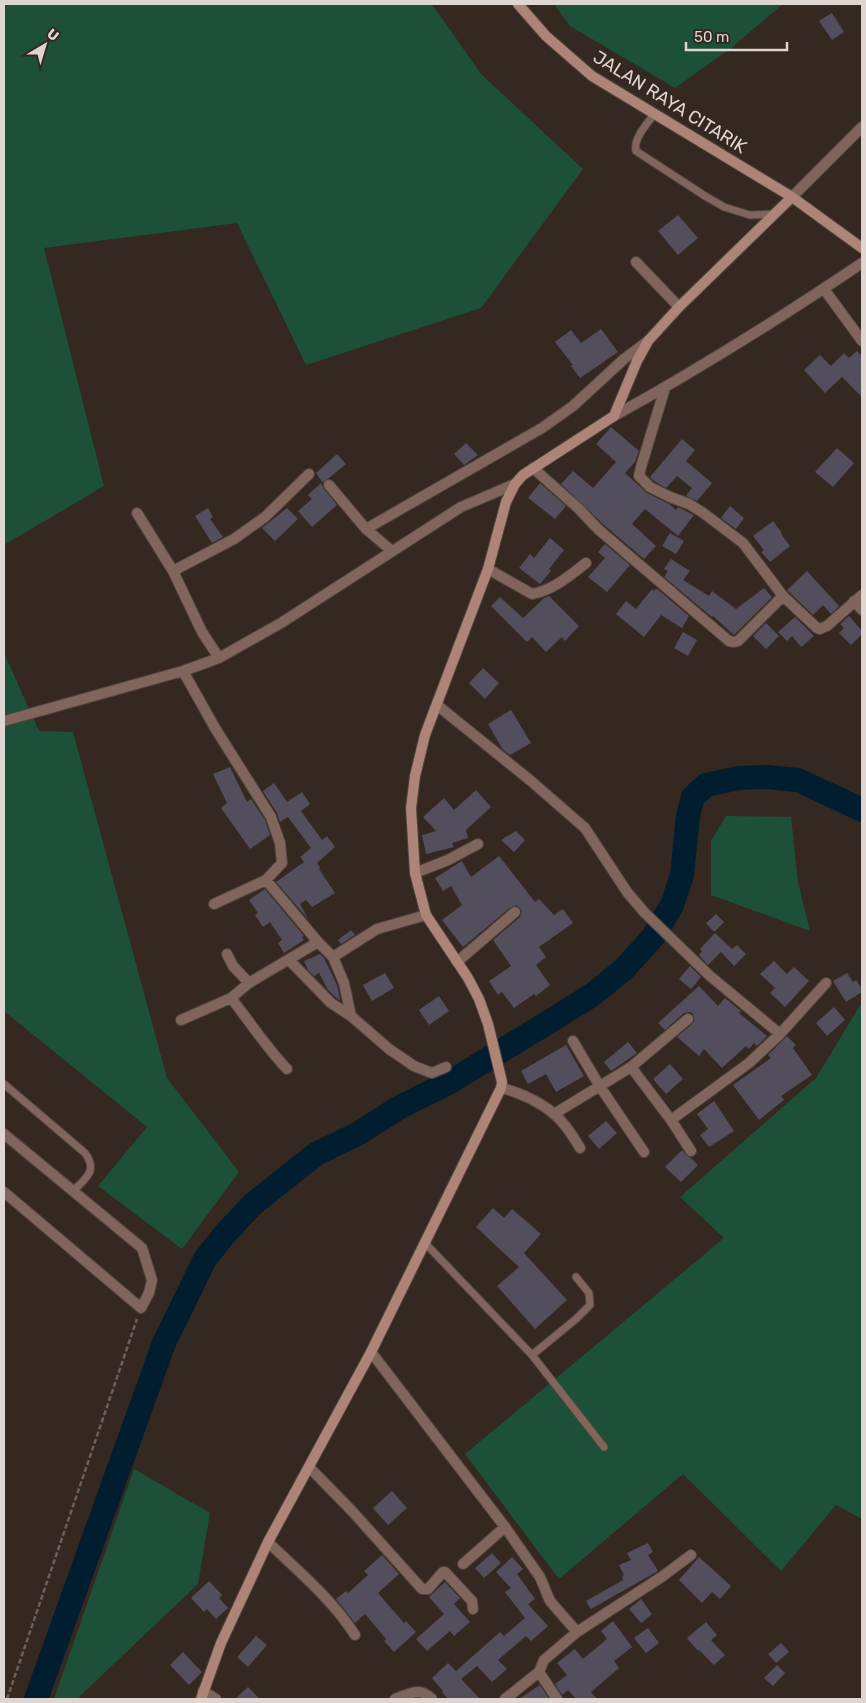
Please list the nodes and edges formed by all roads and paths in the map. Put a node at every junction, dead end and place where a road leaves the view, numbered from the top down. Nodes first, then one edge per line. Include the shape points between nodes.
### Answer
1 (518, 4) edge
2 (655, 113) junction
3 (861, 131) edge
4 (792, 197) junction
5 (773, 214) junction
6 (862, 248) edge
7 (636, 262) dead end
8 (862, 263) edge
9 (824, 289) junction
10 (679, 307) junction
11 (648, 341) junction
12 (862, 341) edge
13 (665, 388) junction
14 (614, 416) junction
15 (533, 468) junction
16 (309, 474) dead end
17 (515, 484) junction
18 (329, 485) dead end
19 (137, 513) dead end
20 (366, 529) junction
21 (389, 548) junction
22 (586, 564) dead end
23 (488, 569) junction
24 (173, 571) junction
25 (783, 596) junction
26 (858, 598) edge
27 (862, 610) edge
28 (216, 654) junction
29 (183, 670) junction
30 (437, 705) junction
31 (4, 721) edge
32 (478, 844) dead end
33 (415, 873) junction
34 (266, 880) junction
35 (214, 904) dead end
36 (515, 912) dead end
37 (426, 915) junction
38 (318, 942) junction
39 (227, 954) dead end
40 (333, 957) junction
41 (289, 960) junction
42 (457, 962) junction
43 (249, 983) junction
44 (826, 983) dead end
45 (231, 998) junction
46 (351, 1016) junction
47 (688, 1019) dead end
48 (180, 1020) dead end
49 (780, 1034) junction
50 (573, 1041) dead end
51 (446, 1067) dead end
52 (630, 1067) junction
53 (287, 1069) dead end
54 (4, 1084) edge
55 (502, 1085) junction
56 (599, 1085) junction
57 (554, 1114) junction
58 (671, 1120) junction
59 (4, 1134) edge
60 (580, 1148) dead end
61 (692, 1151) dead end
62 (644, 1152) dead end
63 (73, 1191) junction
64 (4, 1192) edge
65 (425, 1243) junction
66 (576, 1278) dead end
67 (141, 1308) junction
68 (371, 1352) junction
69 (532, 1355) junction
70 (604, 1447) dead end
71 (309, 1467) junction
72 (505, 1527) junction
73 (268, 1542) junction
74 (691, 1555) dead end
75 (463, 1564) dead end
76 (473, 1609) dead end
77 (577, 1632) junction
78 (355, 1635) dead end
79 (539, 1672) junction
80 (202, 1695) edge
81 (6, 1699) edge
82 (216, 1699) edge
83 (395, 1699) edge
84 (432, 1699) edge
85 (505, 1699) edge
86 (557, 1699) edge

1 - 2 street, JALAN RAYA CITARIK via 546,36 592,76
2 - 4 street, JALAN RAYA CITARIK
2 - 5 lane via 638,138 636,151 724,207 750,215
3 - 4 street
4 - 5 street
4 - 6 street, JALAN RAYA CITARIK
5 - 10 street
7 - 10 street
8 - 9 street
9 - 12 street
9 - 13 street
10 - 11 street
11 - 14 street
11 - 20 street via 573,406 542,428
13 - 14 street
13 - 25 street via 639,476 650,487 702,512 743,543
14 - 15 street
15 - 17 street
15 - 25 street via 599,530 729,641 738,641
16 - 24 street via 264,517 234,539
17 - 21 street via 461,507
17 - 23 street via 506,502
18 - 20 street
19 - 24 street
20 - 21 street
21 - 28 street via 281,623
22 - 23 street via 561,583 532,594
23 - 30 street
24 - 28 street
25 - 26 street via 820,629
26 - 27 street
28 - 29 street
29 - 31 street
29 - 34 street via 271,817 280,843 282,863
30 - 33 street via 425,735 415,776 411,808
30 - 49 street via 585,828 644,912 710,976
32 - 33 street
33 - 37 street
34 - 35 street
34 - 38 street
36 - 42 street
37 - 40 street via 377,929
37 - 42 street
38 - 40 street
38 - 41 street
39 - 43 street
40 - 46 street via 344,983
41 - 43 street
41 - 46 street via 331,1003
42 - 55 street via 479,999
43 - 45 street
44 - 49 street
45 - 48 street
45 - 53 street
46 - 51 street via 414,1066 432,1073
47 - 52 street
49 - 58 street via 749,1063
50 - 56 street
52 - 56 street
52 - 58 street
54 - 63 lane via 90,1160 92,1169 89,1175
55 - 57 street
55 - 65 street
56 - 57 street
56 - 62 street
57 - 60 street
58 - 61 street
59 - 63 street
63 - 67 street via 142,1248 152,1280
64 - 67 street
65 - 68 street
65 - 69 lane
66 - 69 lane via 589,1293 590,1305
67 - 81 path
68 - 71 street
68 - 72 street
69 - 70 lane
71 - 73 street
71 - 76 street via 422,1589 428,1589 446,1572 472,1601
72 - 75 street
72 - 77 street via 540,1577 550,1601
73 - 78 street via 318,1589
73 - 80 street via 221,1643
74 - 77 street
77 - 79 street via 544,1660
79 - 85 street
79 - 86 street
80 - 82 street
83 - 84 street via 417,1691

